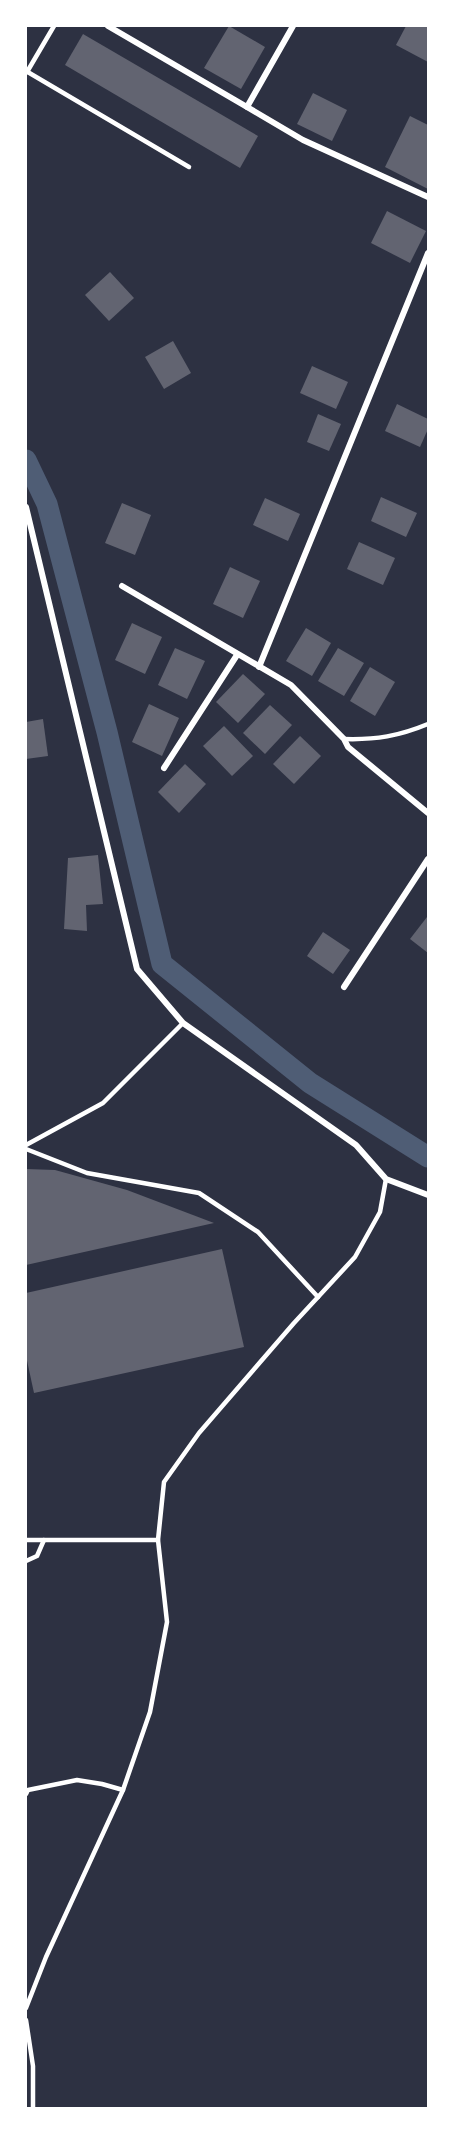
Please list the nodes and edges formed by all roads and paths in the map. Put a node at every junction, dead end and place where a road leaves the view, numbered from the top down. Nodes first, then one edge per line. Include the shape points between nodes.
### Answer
1 (54, 26) edge
2 (108, 26) edge
3 (293, 26) edge
4 (26, 71) edge
5 (247, 107) junction
6 (189, 167) dead end
7 (429, 197) edge
8 (429, 253) edge
9 (26, 507) edge
10 (28, 527) edge
11 (122, 586) dead end
12 (237, 655) junction
13 (259, 667) junction
14 (429, 724) edge
15 (345, 739) junction
16 (164, 768) dead end
17 (429, 813) edge
18 (429, 859) edge
19 (344, 987) dead end
20 (183, 1023) junction
21 (26, 1145) edge
22 (26, 1149) edge
23 (386, 1179) junction
24 (429, 1195) edge
25 (318, 1297) junction
26 (26, 1540) edge
27 (44, 1540) junction
28 (158, 1540) junction
29 (26, 1561) edge
30 (123, 1790) junction
31 (26, 1794) edge
32 (26, 2008) edge
33 (26, 2020) edge
34 (33, 2109) edge

1 - 4 lane
2 - 5 street
3 - 5 street
4 - 6 lane
5 - 7 street via 303,140
8 - 13 street
9 - 10 street
10 - 20 street via 137,969
11 - 12 street
12 - 13 street
12 - 16 street
13 - 15 street via 291,685
14 - 15 lane via 405,734 370,740
15 - 17 street via 348,747
18 - 19 street
20 - 21 lane via 103,1103
20 - 23 street via 356,1145
22 - 25 lane via 87,1173 199,1193 258,1232
23 - 24 street
23 - 25 lane via 380,1212 355,1257
25 - 28 lane via 199,1433 164,1482
26 - 27 lane
27 - 28 lane
27 - 29 lane via 37,1556
28 - 30 lane via 167,1622 150,1713
30 - 31 lane via 77,1780 28,1790
30 - 32 lane
33 - 34 lane via 33,2066

